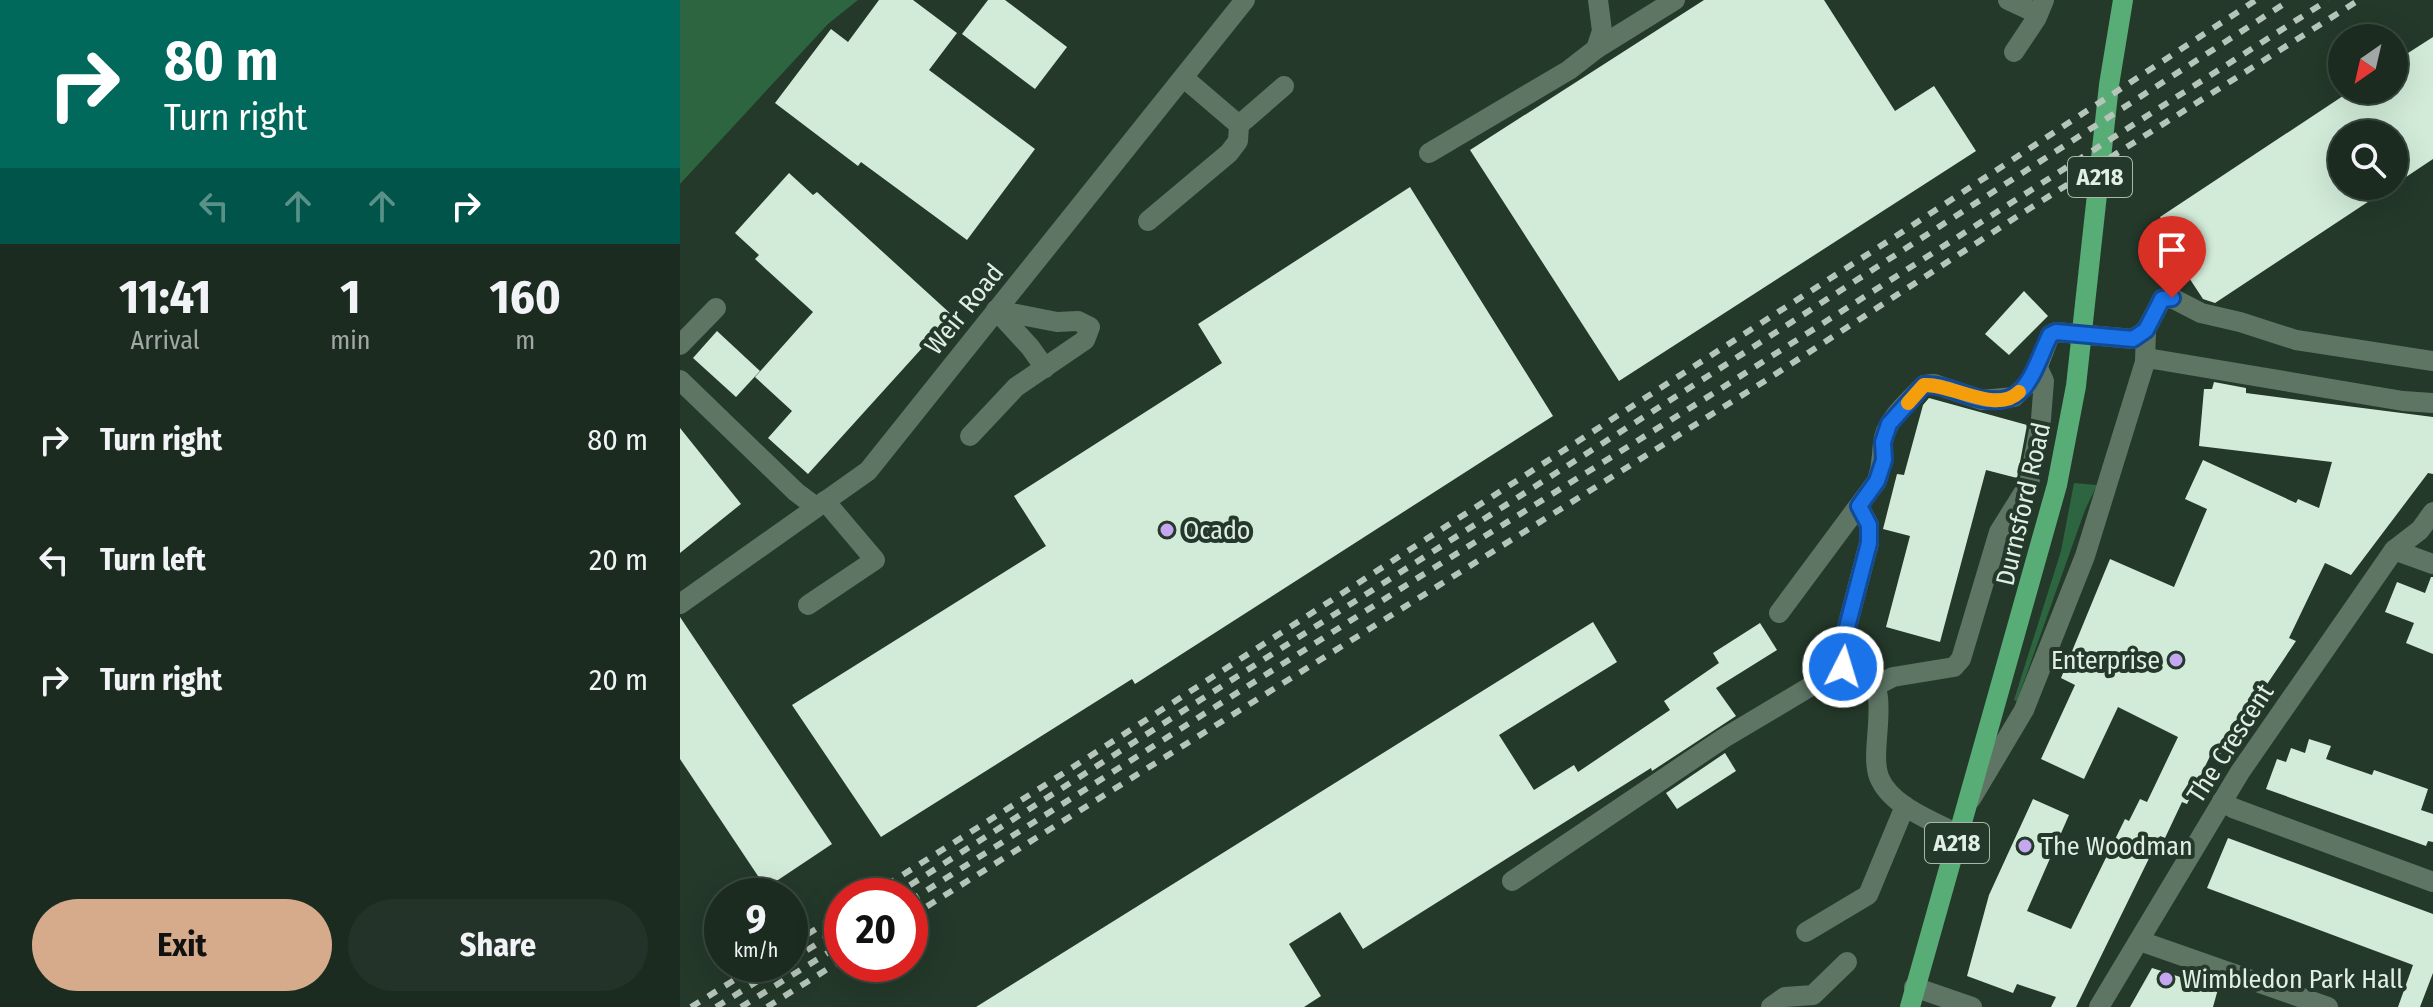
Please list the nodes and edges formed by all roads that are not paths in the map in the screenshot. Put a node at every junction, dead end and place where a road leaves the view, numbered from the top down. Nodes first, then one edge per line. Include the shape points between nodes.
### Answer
1 (1245, 0) edge
2 (1598, 0) edge
3 (1675, 0) edge
4 (2008, 0) edge
5 (2123, 0) edge
6 (2041, 7) edge
7 (1596, 49) junction
8 (2014, 52) dead end
9 (1184, 78) junction
10 (1284, 86) dead end
11 (1239, 125) junction
12 (1429, 153) dead end
13 (1148, 221) dead end
14 (716, 308) dead end
15 (996, 310) junction
16 (2146, 330) junction
17 (680, 345) edge
18 (2433, 361) edge
19 (2145, 362) junction
20 (2037, 366) junction
21 (1045, 368) junction
22 (680, 380) edge
23 (2433, 403) edge
24 (970, 436) dead end
25 (821, 504) junction
26 (1859, 506) junction
27 (2433, 512) edge
28 (2394, 550) junction
29 (2433, 564) edge
30 (680, 604) edge
31 (808, 605) dead end
32 (1779, 613) dead end
33 (1843, 667) junction
34 (1875, 686) junction
35 (2222, 801) junction
36 (1969, 803) junction
37 (1905, 806) junction
38 (1959, 835) junction
39 (1512, 881) dead end
40 (2433, 882) edge
41 (1806, 932) dead end
42 (2140, 941) junction
43 (1847, 962) dead end
44 (1912, 997) edge
45 (1771, 1007) edge
46 (1972, 1007) edge
47 (2099, 1007) edge
48 (2328, 1007) edge

1 - 9 street, Weir Road
2 - 7 street via 1602,31
3 - 7 street
4 - 6 street
5 - 36 main road, Durnsford Road / A218 via 2076,386 2057,485
6 - 8 street
7 - 12 street
9 - 11 street
9 - 15 street, Weir Road
10 - 11 street
11 - 13 street via 1238,141 1229,153
14 - 17 street
15 - 21 street
15 - 21 street via 1090,327 1085,340
15 - 25 street, Weir Road via 868,471
16 - 18 street via 2162,299 2172,298 2201,313 2296,340
16 - 19 street
16 - 20 street via 2133,339 2056,332
19 - 23 street via 2153,359
19 - 36 street via 2085,556 2020,720
20 - 26 street via 2033,379 2014,397 1982,400 1924,385 1889,424 1877,481
20 - 34 street via 2044,381 2029,484 1999,532 1961,659 1954,667 1893,677
21 - 24 street via 1016,387
22 - 25 street via 796,492
25 - 30 street, Weir Road
25 - 31 street via 875,560
26 - 32 street
26 - 33 street via 1869,525 1869,543 1840,654
27 - 28 street, The Crescent
28 - 29 street
28 - 35 street, The Crescent
33 - 34 street via 1861,670
33 - 39 street via 1724,738
34 - 37 street via 1880,779
35 - 40 street
35 - 42 street, The Crescent
36 - 38 main road, Durnsford Road / A218
37 - 38 street
37 - 41 street via 1868,895
38 - 44 main road, Durnsford Road / A218
42 - 47 street, The Crescent
42 - 48 street
43 - 45 street via 1813,995 1785,997
44 - 46 street

